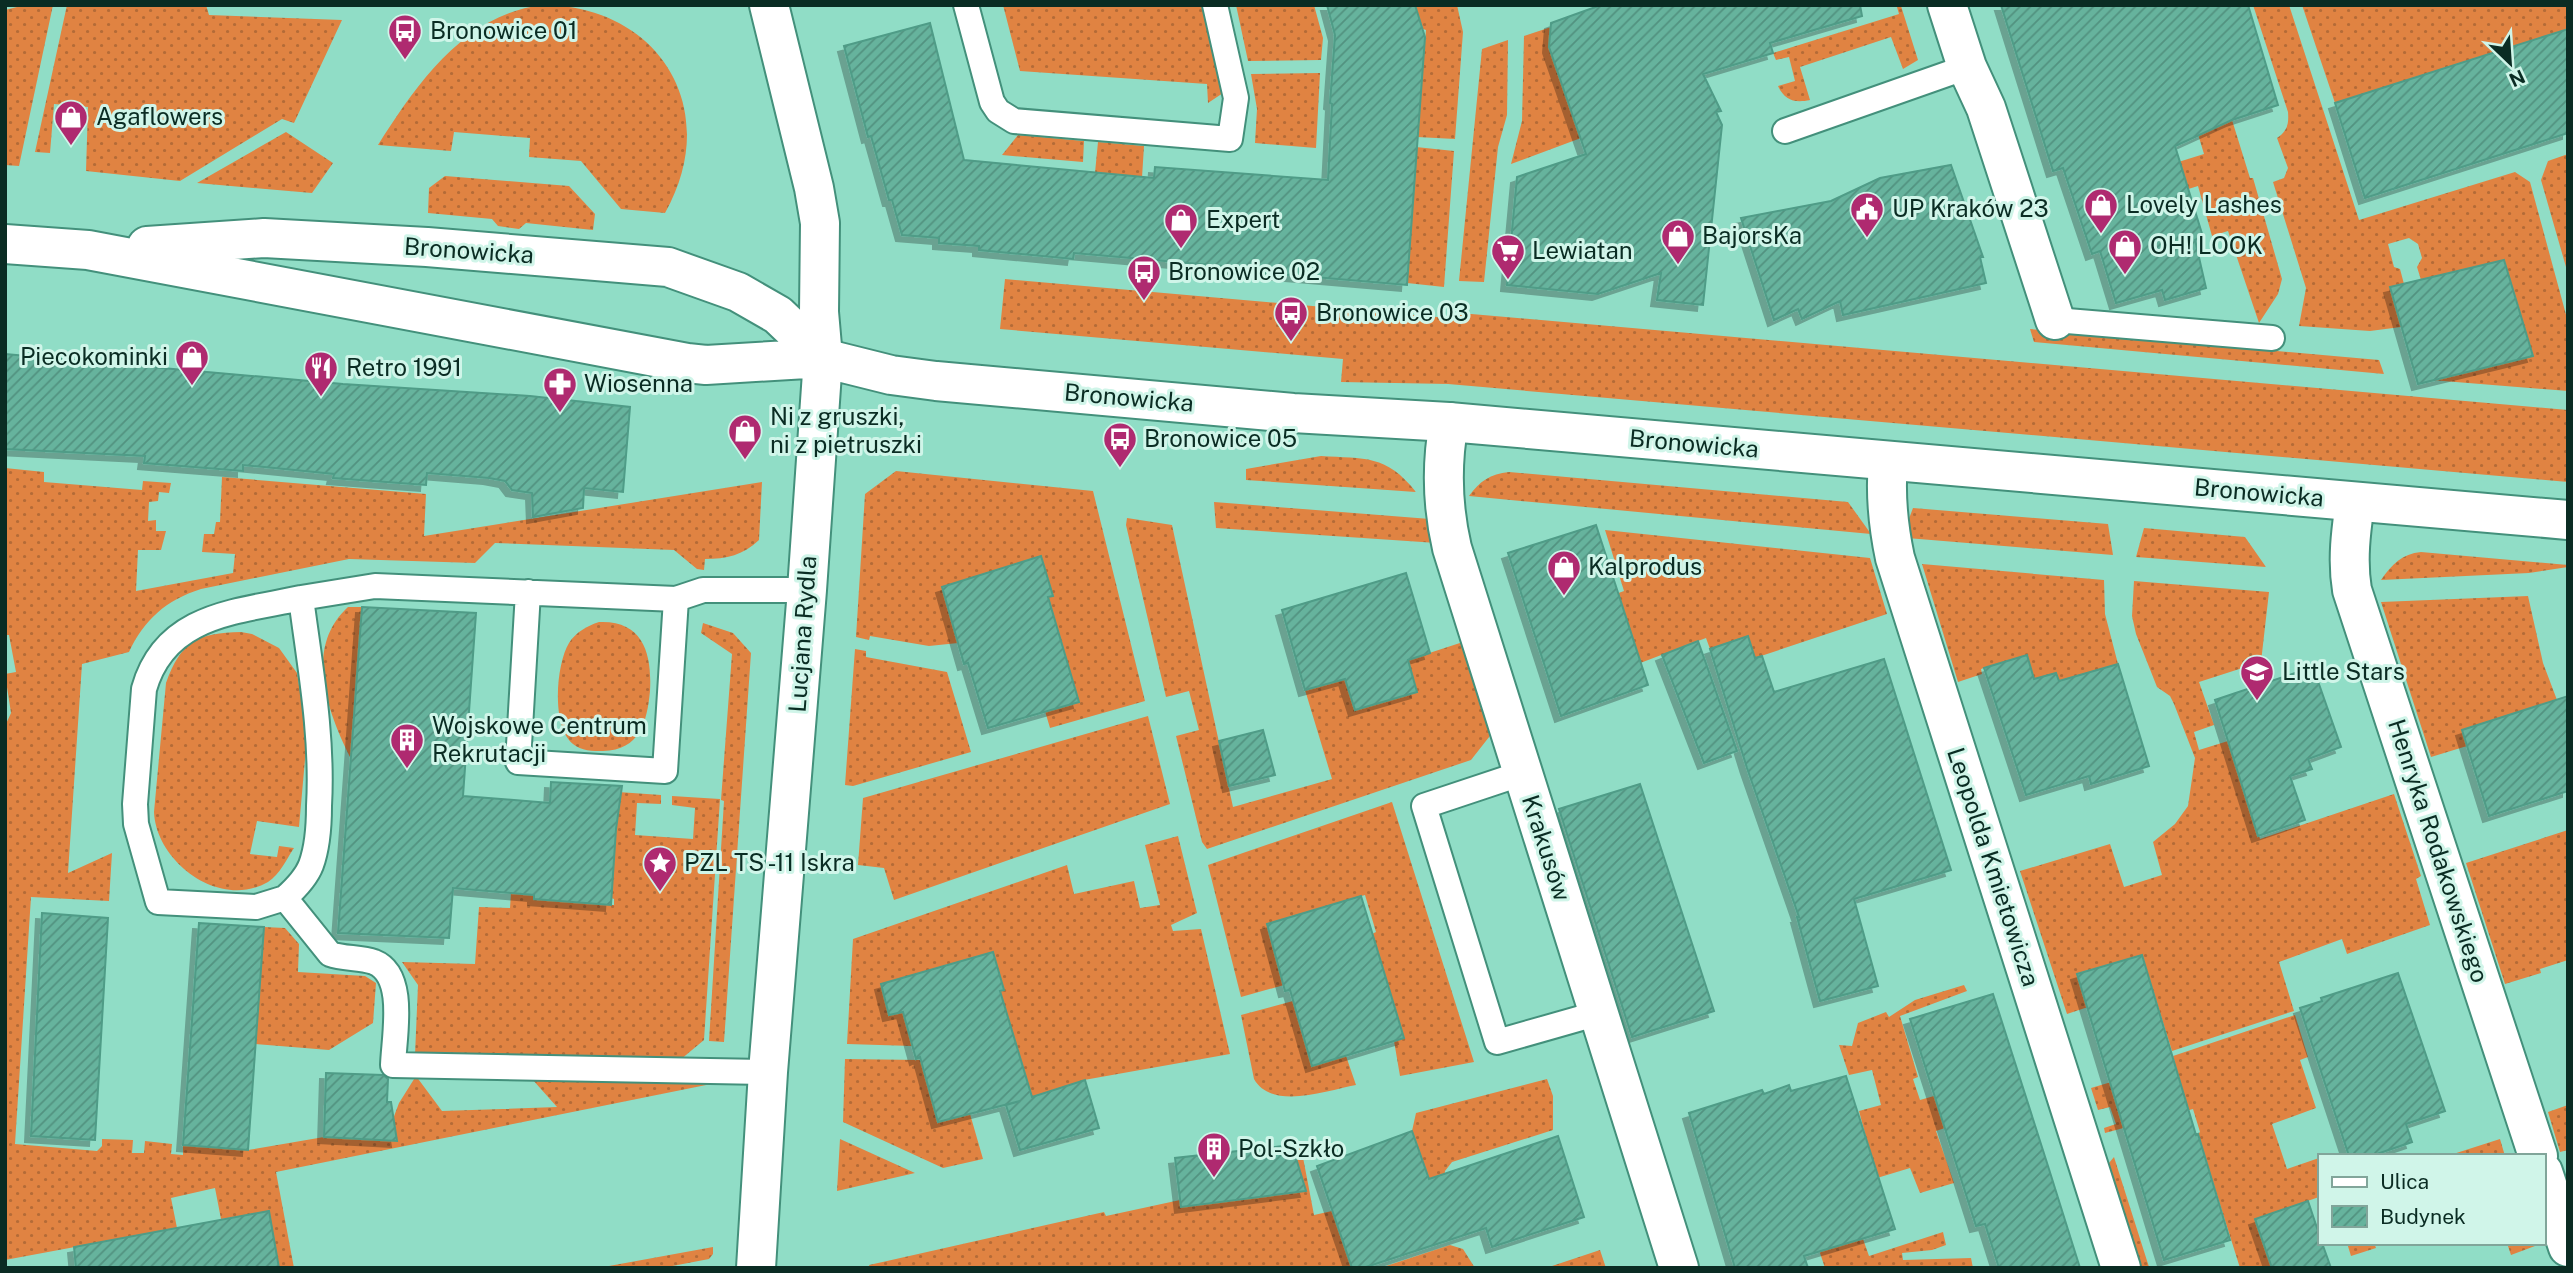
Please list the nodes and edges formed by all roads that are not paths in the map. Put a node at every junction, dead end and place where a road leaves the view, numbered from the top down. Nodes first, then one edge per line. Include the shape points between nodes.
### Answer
1 (966, 5) edge
2 (1215, 5) edge
3 (1947, 5) edge
4 (772, 6) edge
5 (1967, 67) junction
6 (1785, 131) dead end
7 (5, 244) edge
8 (88, 250) junction
9 (2055, 320) joint
10 (2272, 338) dead end
11 (823, 358) junction
12 (1448, 422) junction
13 (1888, 462) junction
14 (2355, 502) junction
15 (2568, 520) edge
16 (807, 590) junction
17 (528, 592) junction
18 (301, 598) junction
19 (676, 599) junction
20 (1523, 773) junction
21 (285, 898) junction
22 (1598, 1013) junction
23 (768, 1072) junction
24 (2537, 1154) edge
25 (2545, 1178) edge
26 (2568, 1247) edge
27 (757, 1268) edge
28 (1679, 1268) edge
29 (2121, 1268) edge

1 - 2 lane via 992,102 1014,121 1230,139 1236,98
3 - 5 street
4 - 11 street, Lucjana Rydla via 818,205
5 - 6 lane
5 - 9 street via 1986,108
7 - 8 street, Bronowicka
8 - 11 street, Bronowicka via 687,363
8 - 11 street, Bronowicka via 264,238 667,267 737,292 778,315
9 - 10 lane
11 - 12 street, Bronowicka via 918,379 1293,413
11 - 16 street, Lucjana Rydla
12 - 13 street, Bronowicka
12 - 20 street, Krakusów via 1443,474 1447,527
13 - 14 street, Bronowicka
13 - 29 street, Leopolda Kmietowicza via 1887,513 1895,558
14 - 15 street, Bronowicka
14 - 24 street, Henryka Rodakowskiego via 2350,537 2352,590
16 - 19 lane via 703,590
16 - 23 street, Lucjana Rydla
17 - 18 lane via 375,586
17 - 19 lane
17 - 19 lane via 518,762 665,771
18 - 21 lane via 318,725 318,835 311,865
18 - 21 lane via 219,616 193,625 170,641 144,689 135,803 137,832 158,902 256,908
20 - 22 street, Krakusów
20 - 22 lane via 1424,806 1497,1042
21 - 23 lane via 330,954 386,969 396,995 393,1065
22 - 28 street, Krakusów
23 - 27 street, Lucjana Rydla
25 - 26 street

